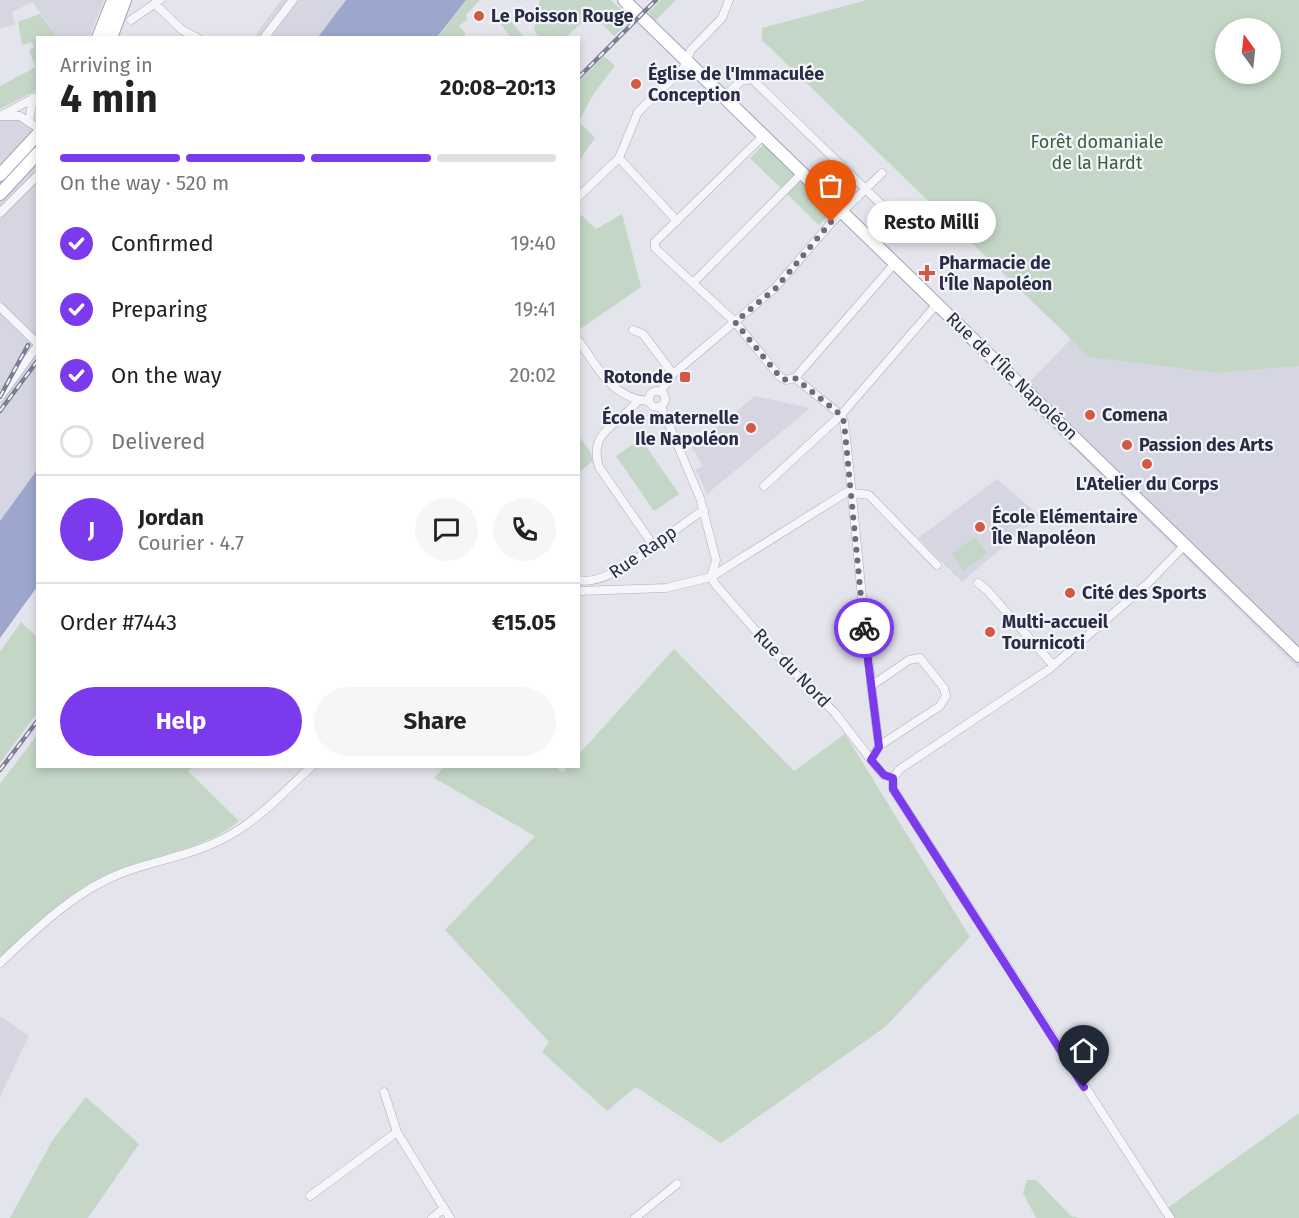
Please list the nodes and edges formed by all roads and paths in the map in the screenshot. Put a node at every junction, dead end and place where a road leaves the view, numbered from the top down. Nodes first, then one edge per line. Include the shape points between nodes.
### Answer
1 (113, 0) edge
2 (125, 0) edge
3 (293, 0) edge
4 (624, 0) edge
5 (729, 0) edge
6 (152, 2) edge
7 (131, 20) dead end
8 (99, 36) edge
9 (112, 36) edge
10 (194, 36) edge
11 (266, 36) edge
12 (687, 60) junction
13 (35, 97) edge
14 (724, 97) junction
15 (1, 116) edge
16 (29, 122) junction
17 (36, 127) edge
18 (764, 135) junction
19 (36, 136) edge
20 (36, 155) edge
21 (619, 158) junction
22 (802, 173) junction
23 (882, 173) dead end
24 (0, 175) edge
25 (36, 177) edge
26 (865, 188) junction
27 (0, 194) edge
28 (580, 195) edge
29 (842, 211) junction
30 (0, 213) edge
31 (677, 221) junction
32 (916, 238) dead end
33 (895, 263) junction
34 (693, 283) junction
35 (937, 304) junction
36 (0, 307) edge
37 (735, 322) junction
38 (633, 330) dead end
39 (36, 342) edge
40 (580, 342) edge
41 (36, 347) edge
42 (673, 374) junction
43 (795, 378) junction
44 (661, 391) junction
45 (0, 397) edge
46 (638, 400) junction
47 (648, 401) junction
48 (661, 406) junction
49 (841, 415) junction
50 (764, 486) dead end
51 (852, 493) junction
52 (704, 510) junction
53 (1186, 544) junction
54 (653, 545) junction
55 (716, 560) junction
56 (938, 565) dead end
57 (729, 567) junction
58 (711, 578) junction
59 (580, 580) edge
60 (978, 584) dead end
61 (580, 591) edge
62 (1299, 656) edge
63 (1053, 665) junction
64 (871, 686) junction
65 (879, 747) junction
66 (871, 760) junction
67 (310, 768) edge
68 (893, 778) junction
69 (0, 963) edge
70 (384, 1092) dead end
71 (396, 1132) junction
72 (677, 1184) dead end
73 (310, 1196) dead end
74 (444, 1208) junction
75 (432, 1218) edge
76 (450, 1218) edge
77 (635, 1218) edge
78 (1170, 1218) edge

1 - 8 main road
2 - 9 main road
3 - 11 street
4 - 12 main road, Rue de l'Île Napoléon
5 - 12 street via 722,18 691,50
6 - 7 street
6 - 10 street
12 - 14 main road, Rue de l'Île Napoléon
12 - 21 street via 683,69 638,112
13 - 15 street
13 - 16 street
14 - 18 main road, Rue de l'Île Napoléon
14 - 26 street via 741,81 752,79
15 - 16 street via 17,115
16 - 17 street
18 - 22 main road, Rue de l'Île Napoléon
18 - 31 street
19 - 24 main road
20 - 27 main road
21 - 28 street
21 - 31 street
22 - 29 main road, Rue de l'Île Napoléon
22 - 34 street
23 - 26 street
25 - 30 street
26 - 29 street
26 - 32 street
29 - 33 main road, Rue de l'Île Napoléon
29 - 37 street via 776,288
31 - 34 street via 656,242 655,248
33 - 35 main road, Rue de l'Île Napoléon
33 - 43 street
34 - 37 street
35 - 49 street
35 - 53 main road, Rue de l'Île Napoléon
36 - 39 street
37 - 42 street
37 - 43 street via 780,377
38 - 42 street via 643,334
40 - 46 street via 614,389
41 - 45 street
42 - 44 street
43 - 49 street
44 - 47 street via 651,392
44 - 48 street via 665,399
46 - 47 street
46 - 54 street via 602,434 597,457 599,467
47 - 48 street
48 - 52 street
49 - 50 street
49 - 51 street
51 - 56 street via 868,495
51 - 57 street via 841,494
51 - 64 street
52 - 54 street, Rue Rapp
52 - 55 street
53 - 62 main road, Rue de l'Île Napoléon
53 - 63 street via 1147,584
54 - 59 street, Rue Rapp via 609,577
55 - 57 street
55 - 58 street
57 - 58 street
58 - 61 street via 666,588
58 - 66 street, Rue du Nord via 777,655 835,712
60 - 63 street
63 - 68 street via 900,769
64 - 65 street
64 - 65 street via 909,660 920,658 945,692 940,706
65 - 66 street
66 - 68 street, Rue du Nord via 884,775
67 - 69 street via 240,829 199,851 125,872 89,888
68 - 78 street via 893,789
70 - 71 street
71 - 73 street
71 - 74 street
72 - 77 street
74 - 75 street
74 - 76 street

